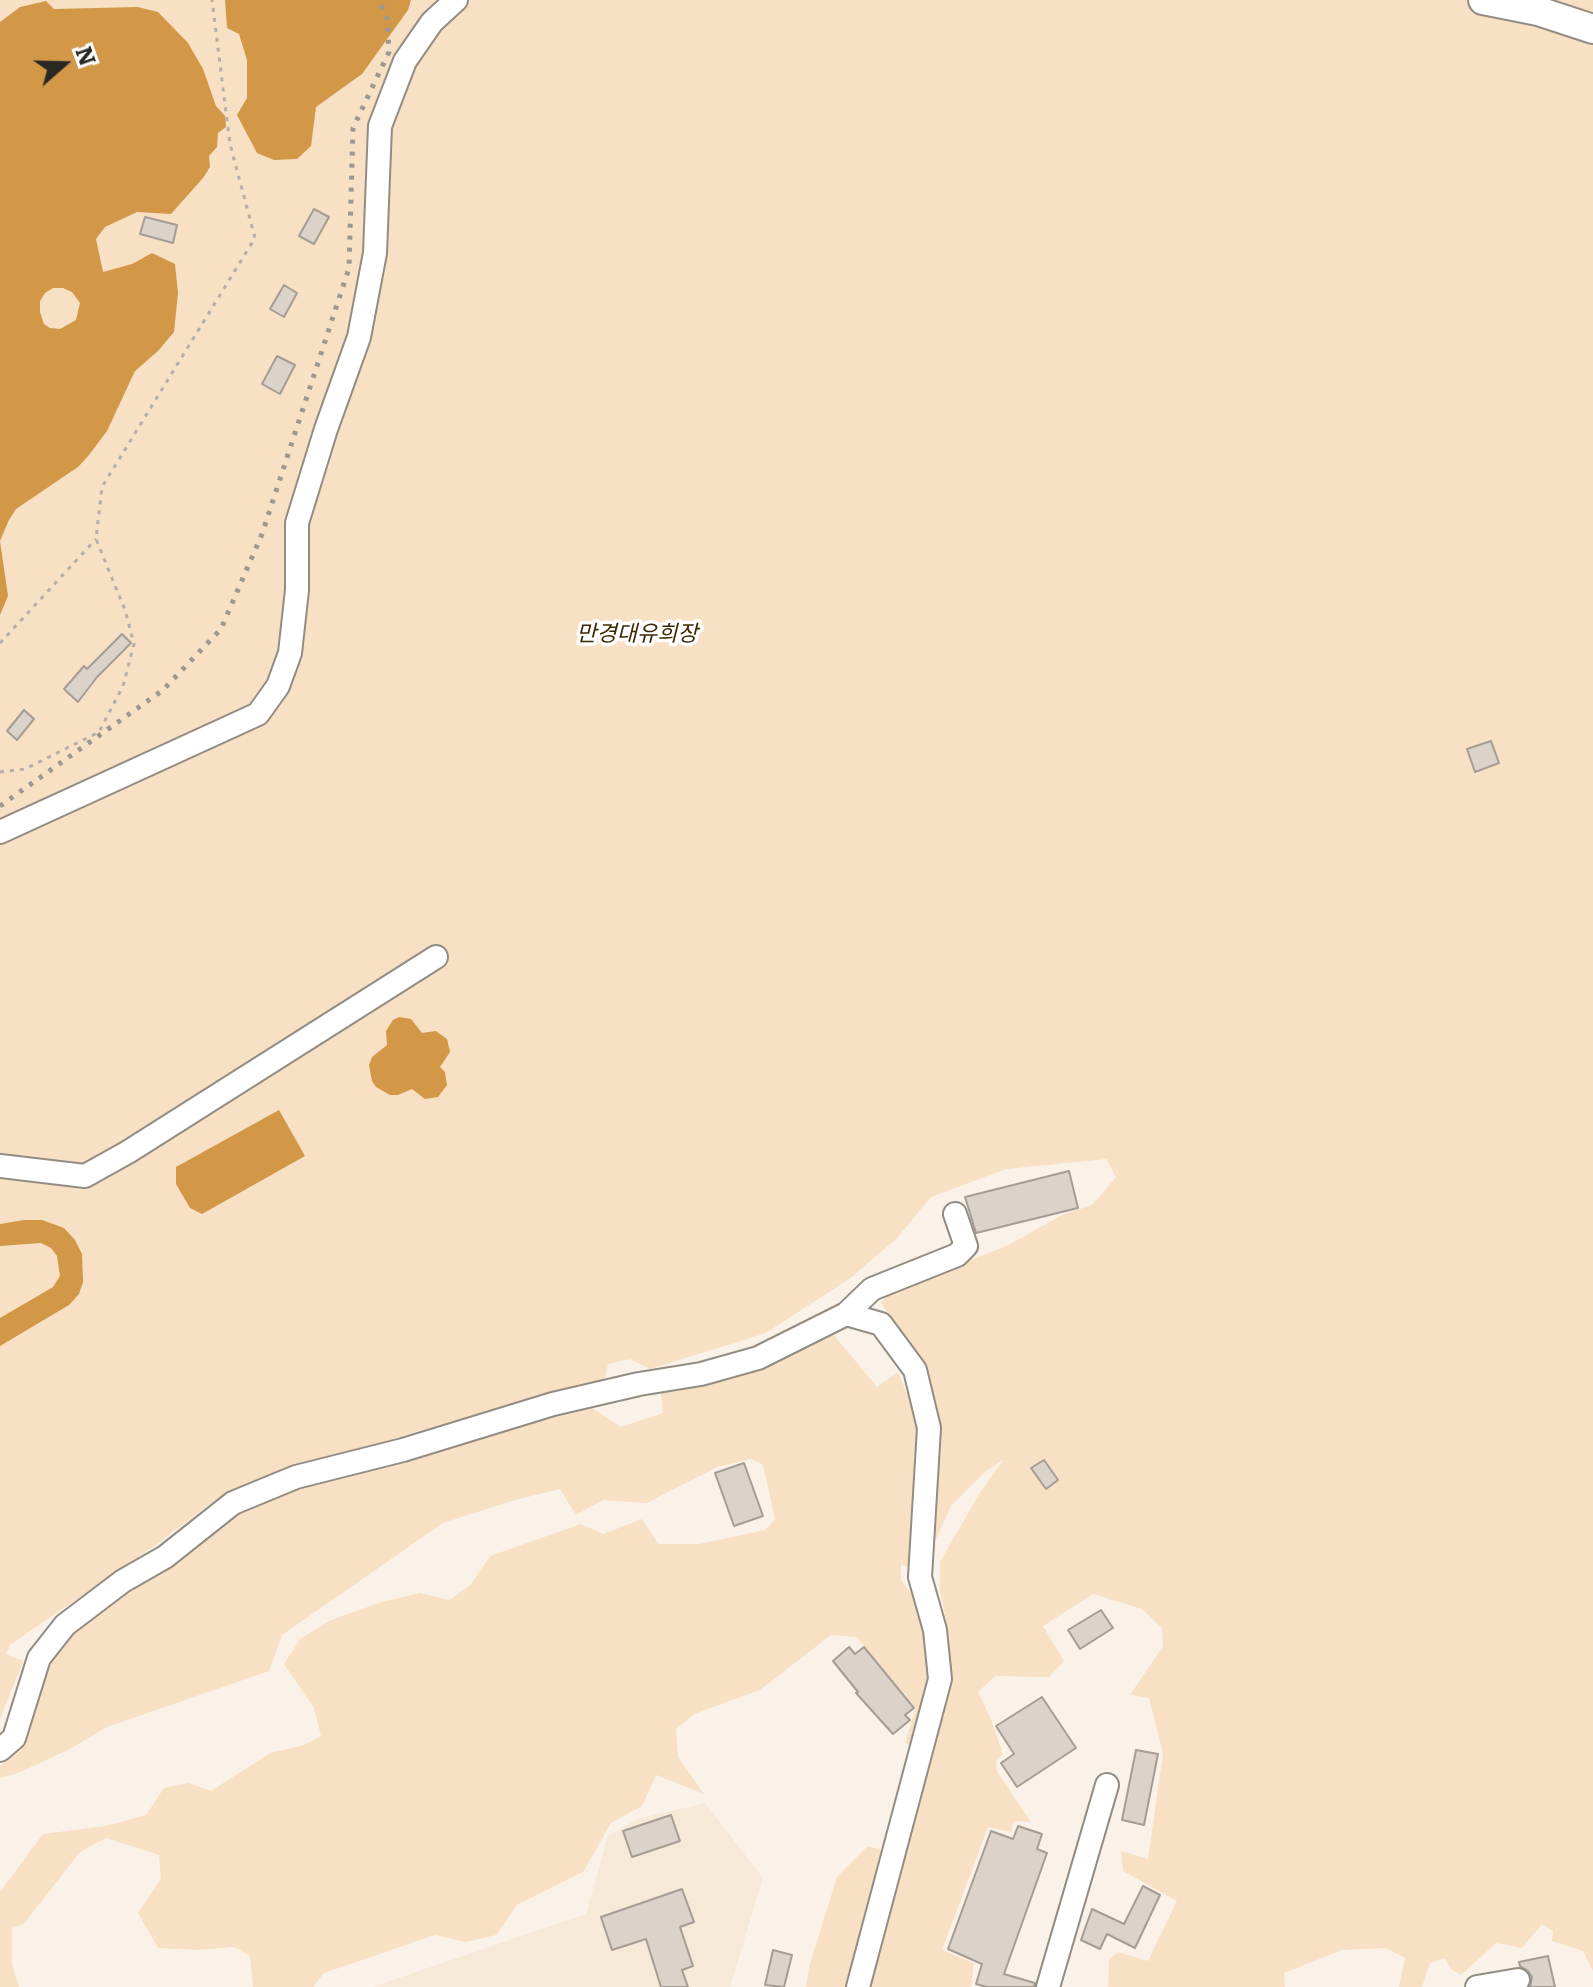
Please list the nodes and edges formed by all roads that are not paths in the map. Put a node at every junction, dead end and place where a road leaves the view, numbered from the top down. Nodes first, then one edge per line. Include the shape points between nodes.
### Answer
1 (456, 0) edge
2 (1483, 0) edge
3 (1593, 29) edge
4 (0, 832) edge
5 (436, 957) dead end
6 (0, 1166) edge
7 (955, 1214) dead end
8 (846, 1314) junction
9 (0, 1750) edge
10 (1107, 1785) dead end
11 (1518, 1980) dead end
12 (858, 1987) edge
13 (1048, 1987) edge
14 (1477, 1987) edge

1 - 4 street via 432,22 405,61 380,126 375,253 359,337 297,523 292,637 278,686 258,714
2 - 3 main road
5 - 6 street via 85,1176
7 - 8 street via 966,1246 957,1255 872,1289
8 - 9 street via 758,1358 553,1404 296,1477 233,1503 65,1625 39,1658 14,1738
8 - 12 street via 881,1324 915,1370 929,1428 920,1577 935,1630 940,1679
10 - 13 street
11 - 14 street

